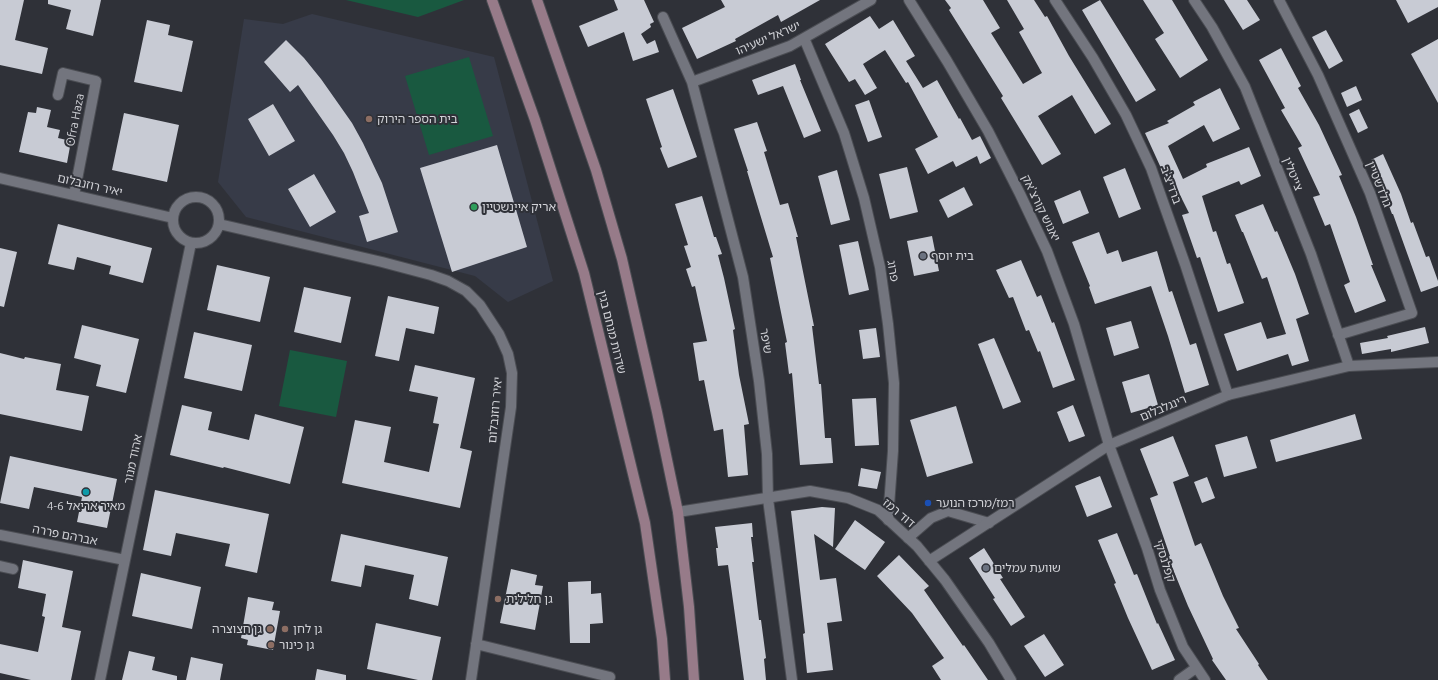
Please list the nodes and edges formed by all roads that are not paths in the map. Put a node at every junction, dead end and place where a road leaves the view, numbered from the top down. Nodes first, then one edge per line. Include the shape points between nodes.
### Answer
1 (492, 0) edge
2 (537, 0) edge
3 (872, 0) edge
4 (909, 0) edge
5 (1055, 0) edge
6 (1194, 0) edge
7 (1279, 0) edge
8 (663, 17) dead end
9 (804, 38) junction
10 (692, 82) junction
11 (58, 95) dead end
12 (0, 178) edge
13 (74, 195) junction
14 (173, 218) junction
15 (218, 224) junction
16 (190, 243) junction
17 (1338, 335) junction
18 (1438, 362) edge
19 (1349, 366) junction
20 (1228, 395) junction
21 (1109, 445) junction
22 (768, 498) junction
23 (678, 512) junction
24 (888, 520) junction
25 (989, 523) junction
26 (0, 535) edge
27 (908, 538) junction
28 (125, 560) junction
29 (929, 561) junction
30 (0, 566) edge
31 (13, 569) dead end
32 (476, 644) junction
33 (1196, 668) junction
34 (610, 677) dead end
35 (100, 680) edge
36 (471, 680) edge
37 (666, 680) edge
38 (694, 680) edge
39 (792, 680) edge
40 (1011, 680) edge
41 (1179, 680) edge
42 (1205, 680) edge

1 - 37 main road, שדרות מנחם בגין via 535,120 584,273 645,524
2 - 23 main road via 596,170 622,259
3 - 9 street, ישראל ישעיהו
4 - 21 street, יאנוש קורצ'אק via 988,131 1047,251 1074,324
5 - 20 street, ברדיצ'ב via 1126,115 1151,168
6 - 17 street, צייטלין via 1212,27 1244,87 1311,254
7 - 17 street, גולדשטיין via 1318,75 1370,193 1412,313
8 - 10 street, שיפר
9 - 10 street, ישראל ישעיהו via 790,46
9 - 24 street, פרוג via 844,133 864,198 880,267 894,383
10 - 22 street, שיפר via 743,277 759,381 767,454
11 - 13 street, Ofra Haza via 63,73 96,81
12 - 13 street, יאיר רוזנבלום
13 - 14 street, יאיר רוזנבלום
14 - 15 street via 182,202 198,198 205,199 216,209
14 - 16 street via 177,233
15 - 16 street via 216,232 206,241
15 - 32 street, יאיר רוזנבלום via 382,262 448,281 466,291 480,305 499,334 508,354 512,373 511,407
16 - 28 street, אהוד מנור
17 - 19 street, צייטלין
18 - 19 street, רינגלבלום
19 - 20 street, רינגלבלום
20 - 21 street, רינגלבלום
21 - 25 street, רינגלבלום
21 - 33 street, קפלנסקי via 1160,590 1183,647
22 - 23 street, דוד רמז
22 - 24 street, דוד רמז via 810,491 848,498 878,510
22 - 39 street, שיפר
23 - 38 main road
24 - 27 street, דוד רמז
25 - 27 street via 948,511 931,518
25 - 29 street, רינגלבלום
26 - 28 street, אברהם פררה
27 - 29 street, דוד רמז
28 - 35 street, אהוד מנור
29 - 40 street, דוד רמז via 989,643
30 - 31 street
32 - 34 street
32 - 36 street, יאיר רוזנבלום
33 - 41 street
33 - 42 street, קפלנסקי

